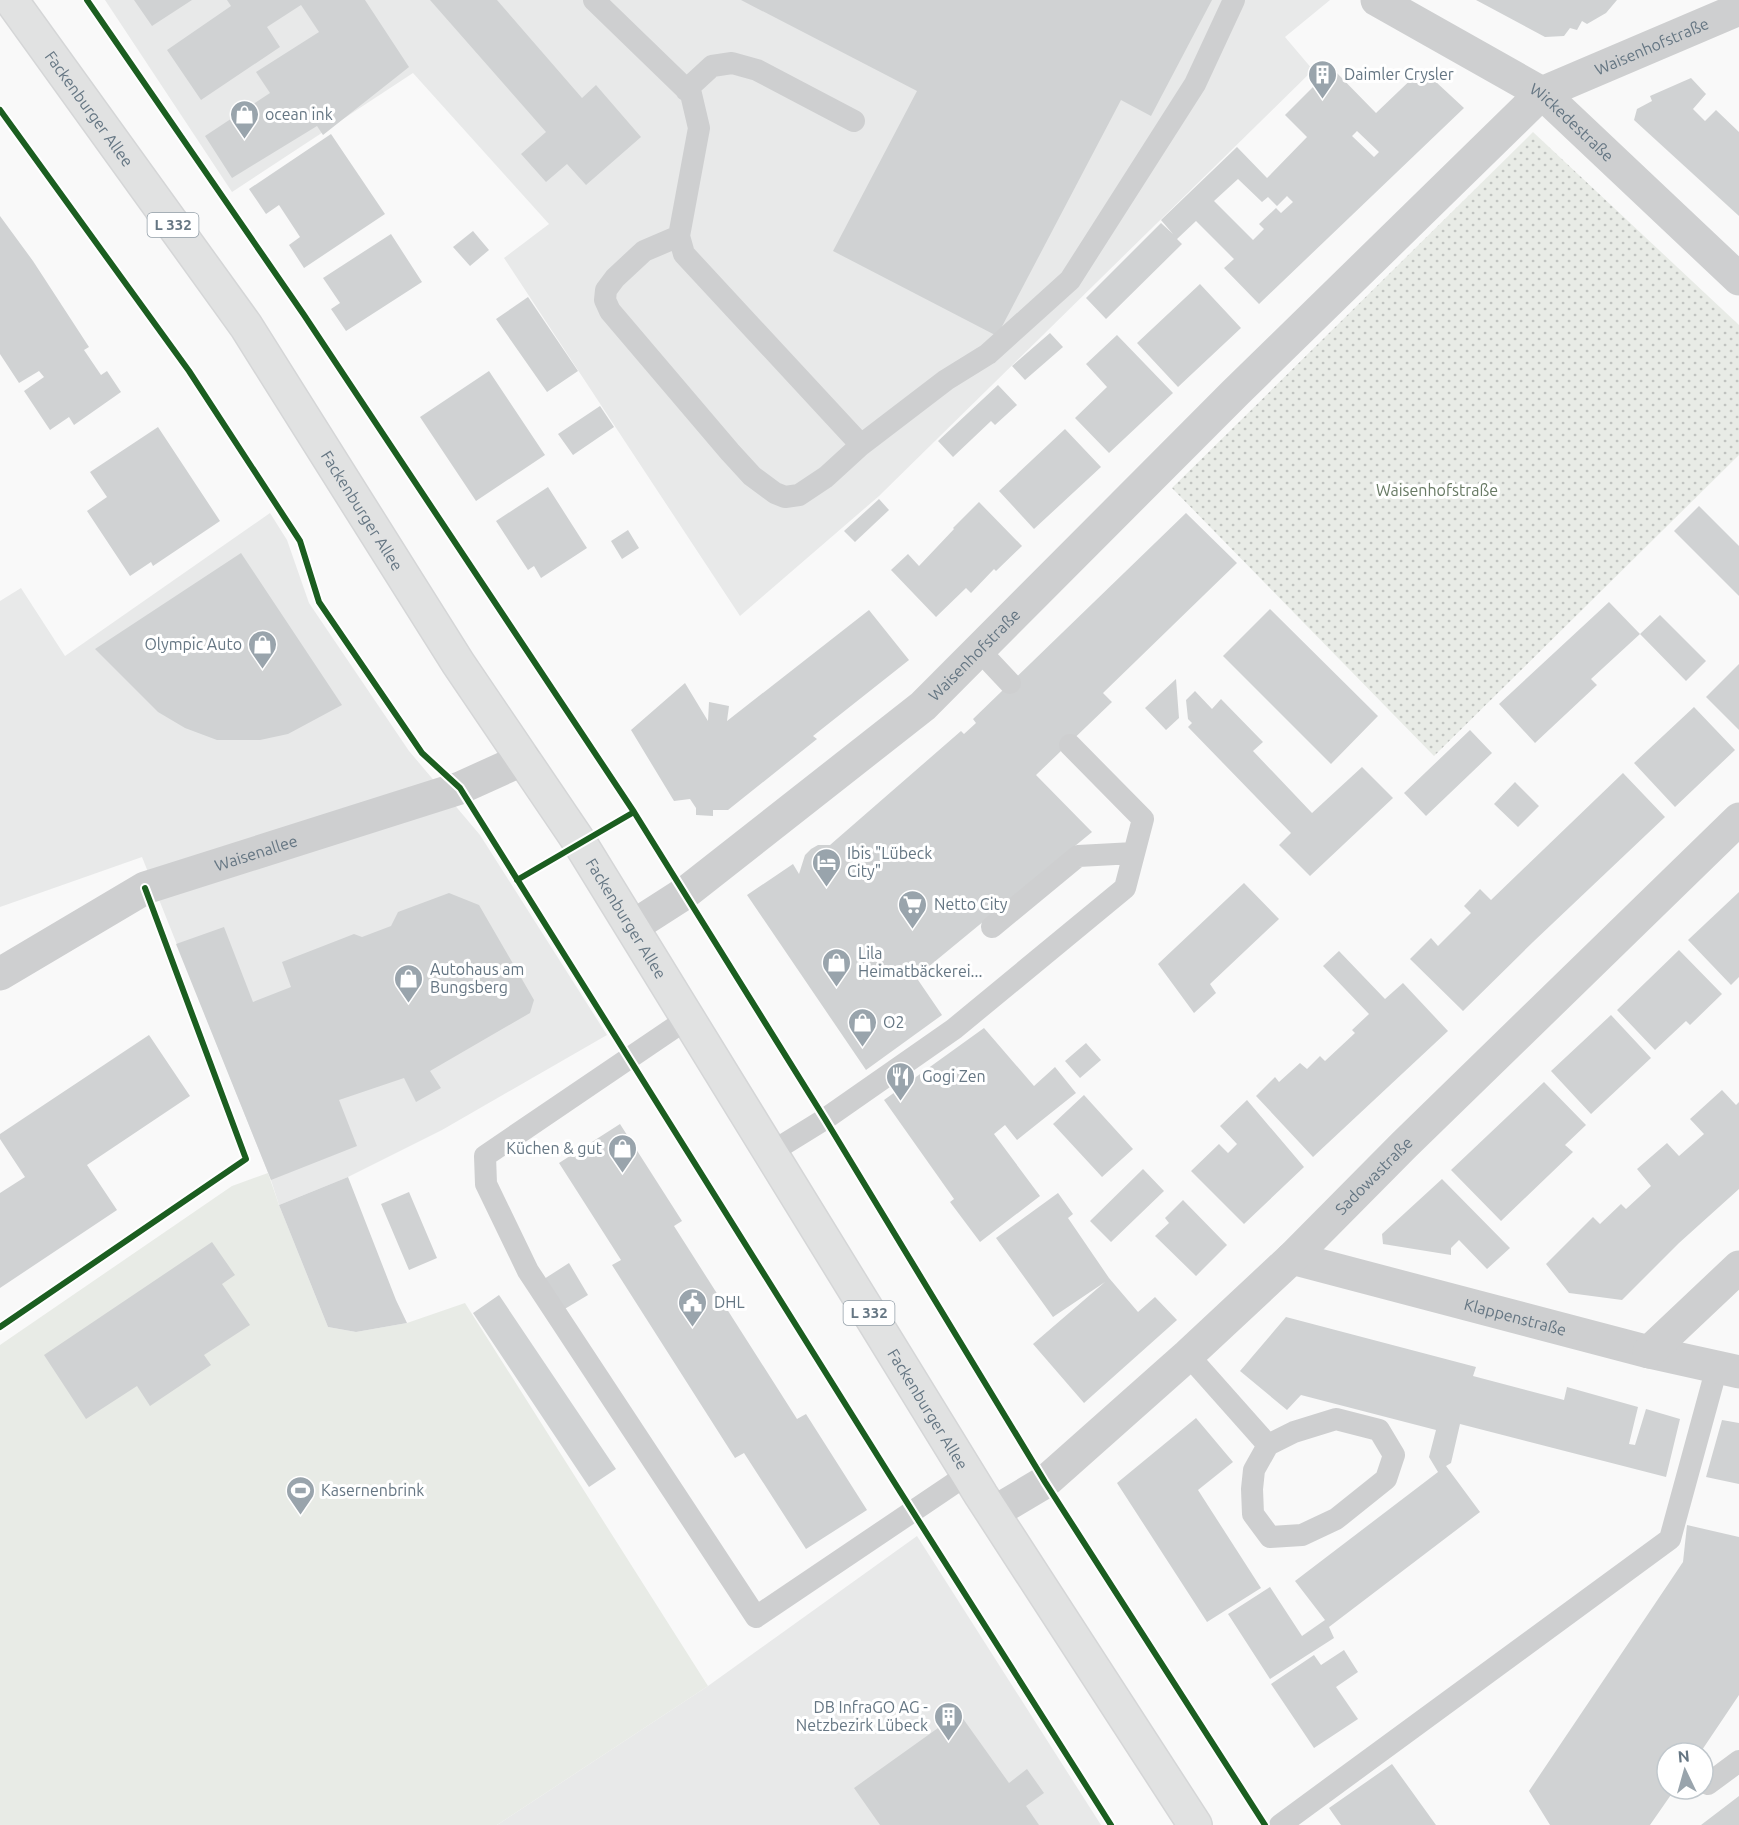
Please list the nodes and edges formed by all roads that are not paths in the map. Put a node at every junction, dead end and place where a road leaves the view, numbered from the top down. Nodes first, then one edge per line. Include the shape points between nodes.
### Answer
1 (11, 0) edge
2 (594, 0) edge
3 (1234, 0) edge
4 (1377, 0) edge
5 (1739, 9) edge
6 (686, 90) junction
7 (1542, 93) junction
8 (854, 121) dead end
9 (679, 236) junction
10 (1739, 279) edge
11 (861, 445) junction
12 (979, 650) junction
13 (1010, 683) dead end
14 (1070, 745) dead end
15 (524, 759) junction
16 (1739, 819) edge
17 (1134, 853) junction
18 (632, 927) junction
19 (992, 927) dead end
20 (0, 974) edge
21 (687, 1018) junction
22 (770, 1153) junction
23 (1292, 1258) junction
24 (1739, 1267) edge
25 (1649, 1352) junction
26 (1188, 1355) junction
27 (1728, 1369) edge
28 (1268, 1445) junction
29 (968, 1474) junction
30 (993, 1513) junction
31 (1739, 1761) edge
32 (1715, 1779) edge
33 (1195, 1825) edge
34 (1280, 1825) edge

1 - 15 main road, Fackenburger Allee / L 332 via 246,326 458,663
2 - 6 lane
3 - 11 lane via 1195,84 1070,280 988,354 946,380
4 - 7 street, Wickedestraße
5 - 7 street, Waisenhofstraße
6 - 8 lane via 712,66 732,63 757,70
6 - 9 lane via 699,128
7 - 10 street, Wickedestraße
7 - 12 street, Waisenhofstraße
9 - 11 lane via 684,254
9 - 11 lane via 644,251 615,278 606,290 605,300 610,311 730,452 752,476 785,497 799,495 826,477
12 - 13 lane
12 - 18 street, Waisenhofstraße via 923,706 685,893
14 - 17 lane via 1143,819
15 - 18 main road, Fackenburger Allee / L 332
15 - 20 street, Waisenallee via 460,788 146,888
16 - 23 street, Sadowastraße
17 - 19 lane via 1078,856
17 - 22 lane via 1125,888 963,1022
18 - 21 main road, Fackenburger Allee / L 332
21 - 22 main road, Fackenburger Allee / L 332
21 - 29 lane via 485,1156 486,1184 528,1272 756,1617
22 - 29 main road, Fackenburger Allee / L 332
23 - 25 street, Klappenstraße
23 - 26 street, Sadowastraße
24 - 25 street
25 - 27 street, Klappenstraße
26 - 28 lane
26 - 30 street, Sadowastraße via 1045,1482
27 - 34 lane via 1670,1539
28 - 28 lane via 1254,1470 1252,1489 1253,1514 1270,1537 1302,1535 1336,1519 1386,1479 1394,1455 1378,1430 1336,1419
29 - 30 main road, Fackenburger Allee / L 332
30 - 33 main road, Fackenburger Allee / L 332
31 - 32 lane

